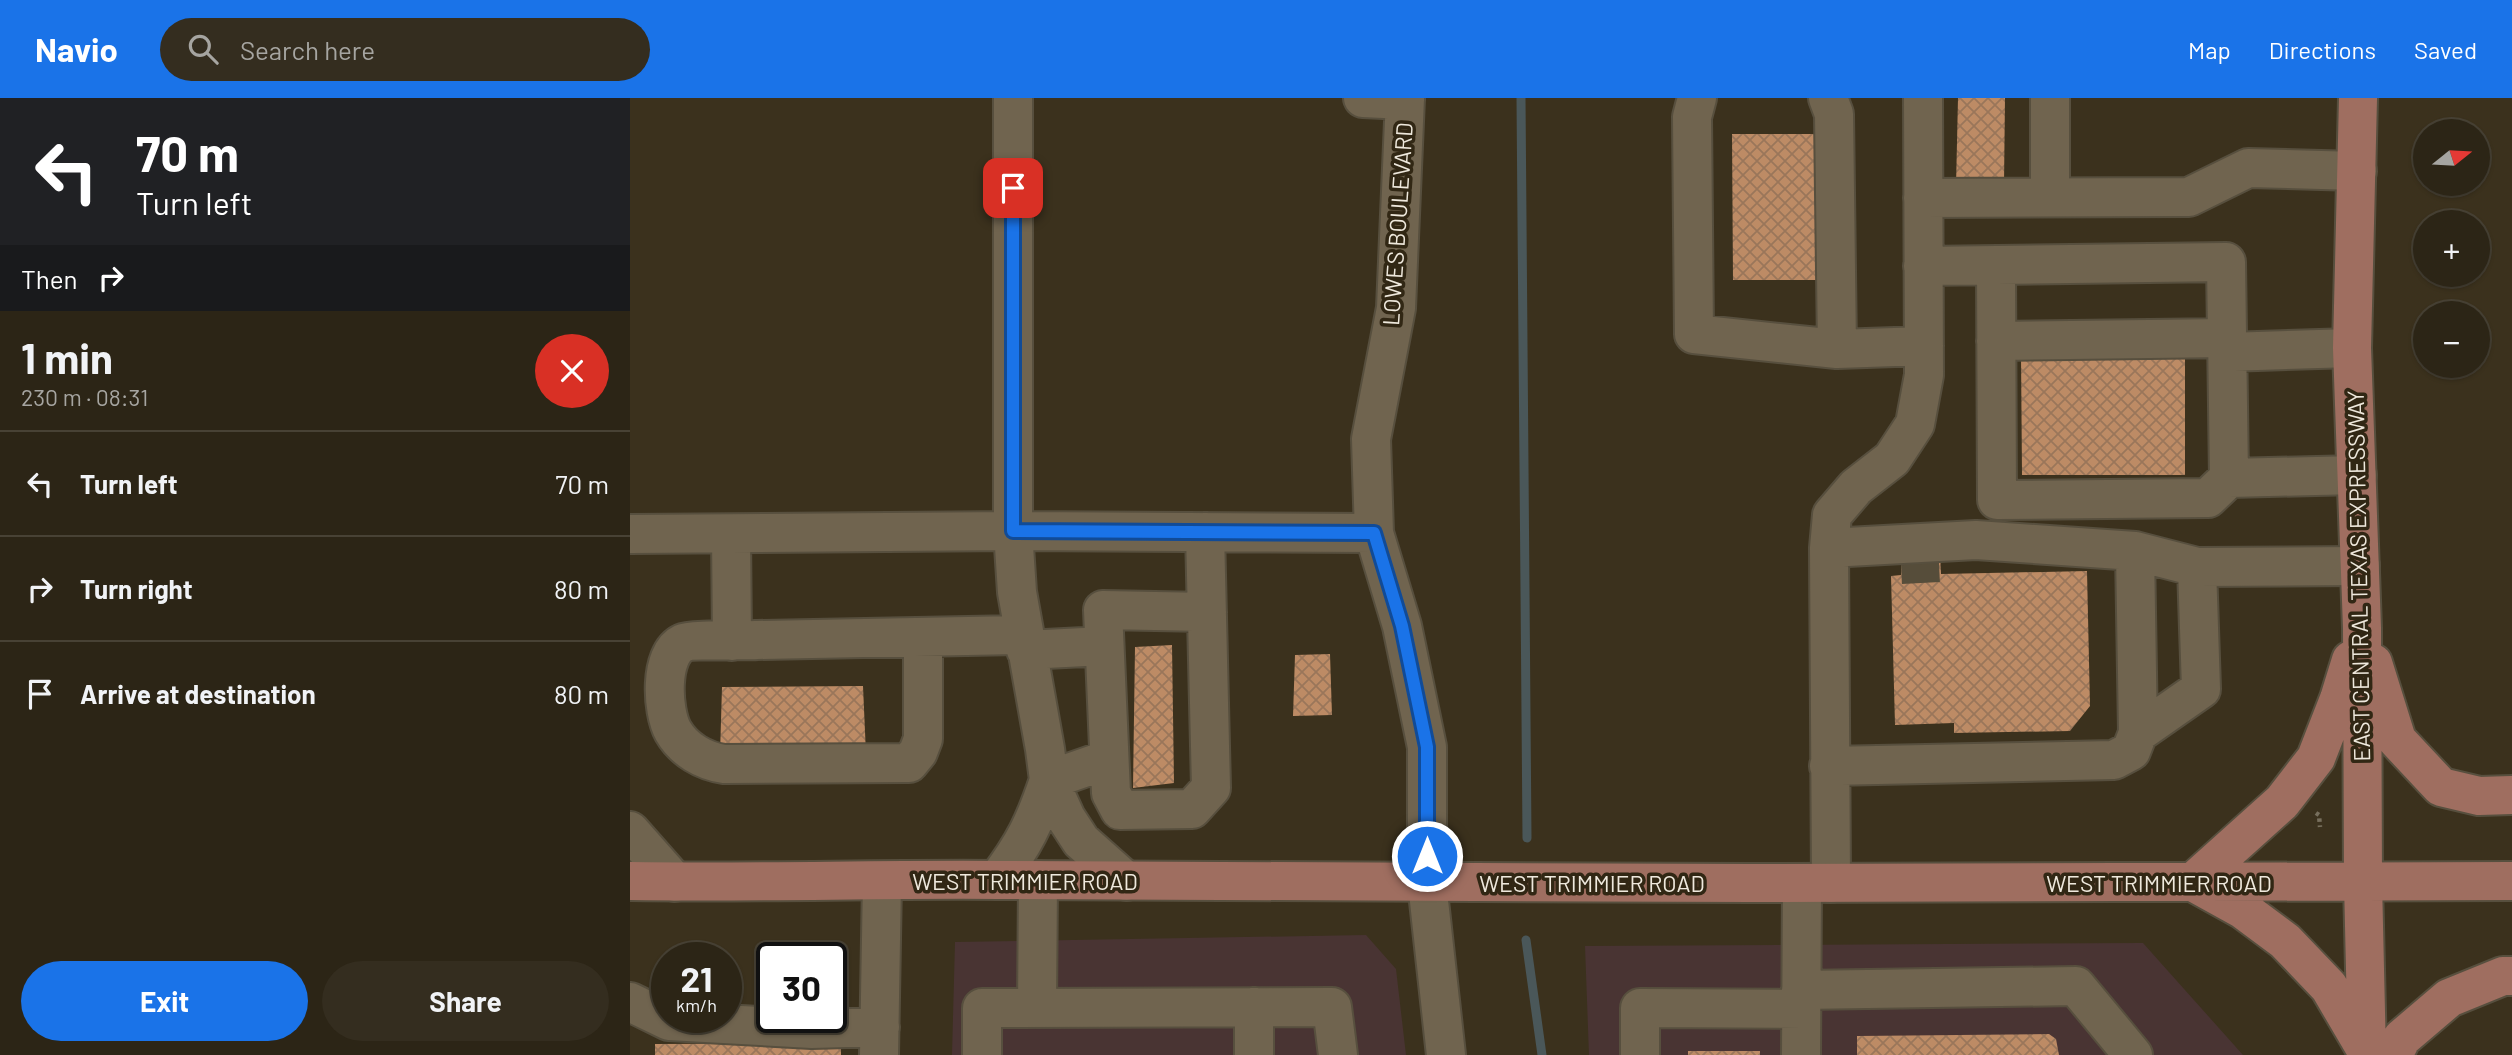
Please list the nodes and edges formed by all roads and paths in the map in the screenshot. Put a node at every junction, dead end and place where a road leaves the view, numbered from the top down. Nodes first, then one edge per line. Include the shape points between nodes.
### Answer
1 (1013, 98) edge
2 (1363, 98) edge
3 (1697, 98) edge
4 (1828, 98) edge
5 (1923, 98) edge
6 (2050, 98) edge
7 (2358, 98) edge
8 (1405, 99) edge
9 (2357, 171) junction
10 (2050, 197) junction
11 (1923, 198) junction
12 (1996, 265) junction
13 (1923, 267) junction
14 (1996, 341) junction
15 (2227, 345) junction
16 (1924, 346) junction
17 (2352, 348) junction
18 (1837, 349) junction
19 (2357, 475) junction
20 (2230, 478) junction
21 (1013, 531) junction
22 (1205, 532) junction
23 (1374, 533) junction
24 (630, 534) edge
25 (732, 534) junction
26 (1976, 540) junction
27 (1843, 548) junction
28 (2135, 551) junction
29 (1941, 563) tunnel mouth
30 (1901, 565) tunnel mouth
31 (2360, 566) junction
32 (2197, 567) junction
33 (1207, 612) junction
34 (2362, 628) junction
35 (923, 637) junction
36 (732, 641) junction
37 (1025, 643) junction
38 (1104, 646) junction
39 (2138, 733) junction
40 (1109, 759) junction
41 (1829, 766) junction
42 (1049, 780) junction
43 (2512, 795) edge
44 (630, 831) edge
45 (882, 880) junction
46 (997, 880) junction
47 (1038, 880) junction
48 (630, 881) edge
49 (1126, 881) junction
50 (2512, 881) edge
51 (675, 882) junction
52 (2193, 882) junction
53 (2363, 882) junction
54 (1427, 883) junction
55 (1816, 883) junction
56 (2512, 976) edge
57 (1801, 999) junction
58 (630, 1002) edge
59 (1254, 1007) junction
60 (1037, 1008) junction
61 (879, 1041) edge
62 (2376, 1054) edge
63 (982, 1055) edge
64 (1254, 1055) edge
65 (1338, 1055) edge
66 (1446, 1055) edge
67 (1640, 1055) edge
68 (1801, 1055) edge
69 (2133, 1055) edge

1 - 21 street
2 - 8 street
3 - 18 street via 1692,117 1695,334
4 - 18 street via 1833,114
5 - 11 street
6 - 10 street
7 - 9 main road, EAST CENTRAL TEXAS EXPRESSWAY
8 - 23 street, LOWES BOULEVARD via 1396,308 1371,439
9 - 10 street via 2248,168 2189,197
9 - 17 main road, EAST CENTRAL TEXAS EXPRESSWAY
10 - 11 street
11 - 13 street
12 - 13 street
12 - 14 street
12 - 15 street via 2226,262
13 - 16 street
14 - 15 street
14 - 20 street via 1997,500 2208,498
15 - 17 street
15 - 20 street
16 - 18 street
16 - 27 street via 1915,424 1892,458 1856,487 1832,515
17 - 19 main road, EAST CENTRAL TEXAS EXPRESSWAY
19 - 20 street
19 - 31 main road, EAST CENTRAL TEXAS EXPRESSWAY
21 - 22 street
21 - 25 street
21 - 37 street
22 - 23 street
22 - 33 street
23 - 54 street, LOWES BOULEVARD via 1402,626 1427,747
24 - 25 street
25 - 36 street
26 - 27 street
26 - 28 street
26 - 29 street via 1955,561
27 - 30 street via 1885,565
27 - 41 street
28 - 32 street
28 - 39 street
31 - 32 street
31 - 34 main road, EAST CENTRAL TEXAS EXPRESSWAY
32 - 39 street via 2201,689
33 - 38 street via 1103,610
33 - 40 street via 1211,788 1192,809 1120,810 1111,793
34 - 43 main road via 2398,740 2441,787 2479,796
34 - 52 main road via 2316,758 2282,802
34 - 53 main road, EAST CENTRAL TEXAS EXPRESSWAY
35 - 36 street
35 - 36 street via 923,740 909,763 706,762 673,731 667,714 669,655 684,642
35 - 37 street
37 - 38 street
37 - 42 street
38 - 40 street
39 - 41 street via 2131,751 2114,760
40 - 42 street
41 - 55 street
42 - 46 street via 1035,822
42 - 49 street via 1081,841
44 - 51 street
45 - 46 main road, WEST TRIMMIER ROAD
45 - 51 main road, WEST TRIMMIER ROAD
45 - 61 street
46 - 47 main road, WEST TRIMMIER ROAD
47 - 49 main road, WEST TRIMMIER ROAD
47 - 60 street
48 - 51 main road, WEST TRIMMIER ROAD
49 - 54 main road, WEST TRIMMIER ROAD
50 - 53 main road, WEST TRIMMIER ROAD
52 - 53 main road, WEST TRIMMIER ROAD
52 - 55 main road, WEST TRIMMIER ROAD
52 - 62 main road via 2242,909 2285,941 2329,987
53 - 62 main road, EAST CENTRAL TEXAS EXPRESSWAY
54 - 55 main road, WEST TRIMMIER ROAD
54 - 66 street, LOWES BOULEVARD
55 - 57 street
56 - 62 main road via 2449,998
57 - 67 street via 1640,1008
57 - 68 street
57 - 69 street via 2076,986
58 - 61 street via 669,1021 812,1029
59 - 60 street
59 - 64 street
59 - 65 street via 1332,1007
60 - 63 street via 982,1008

